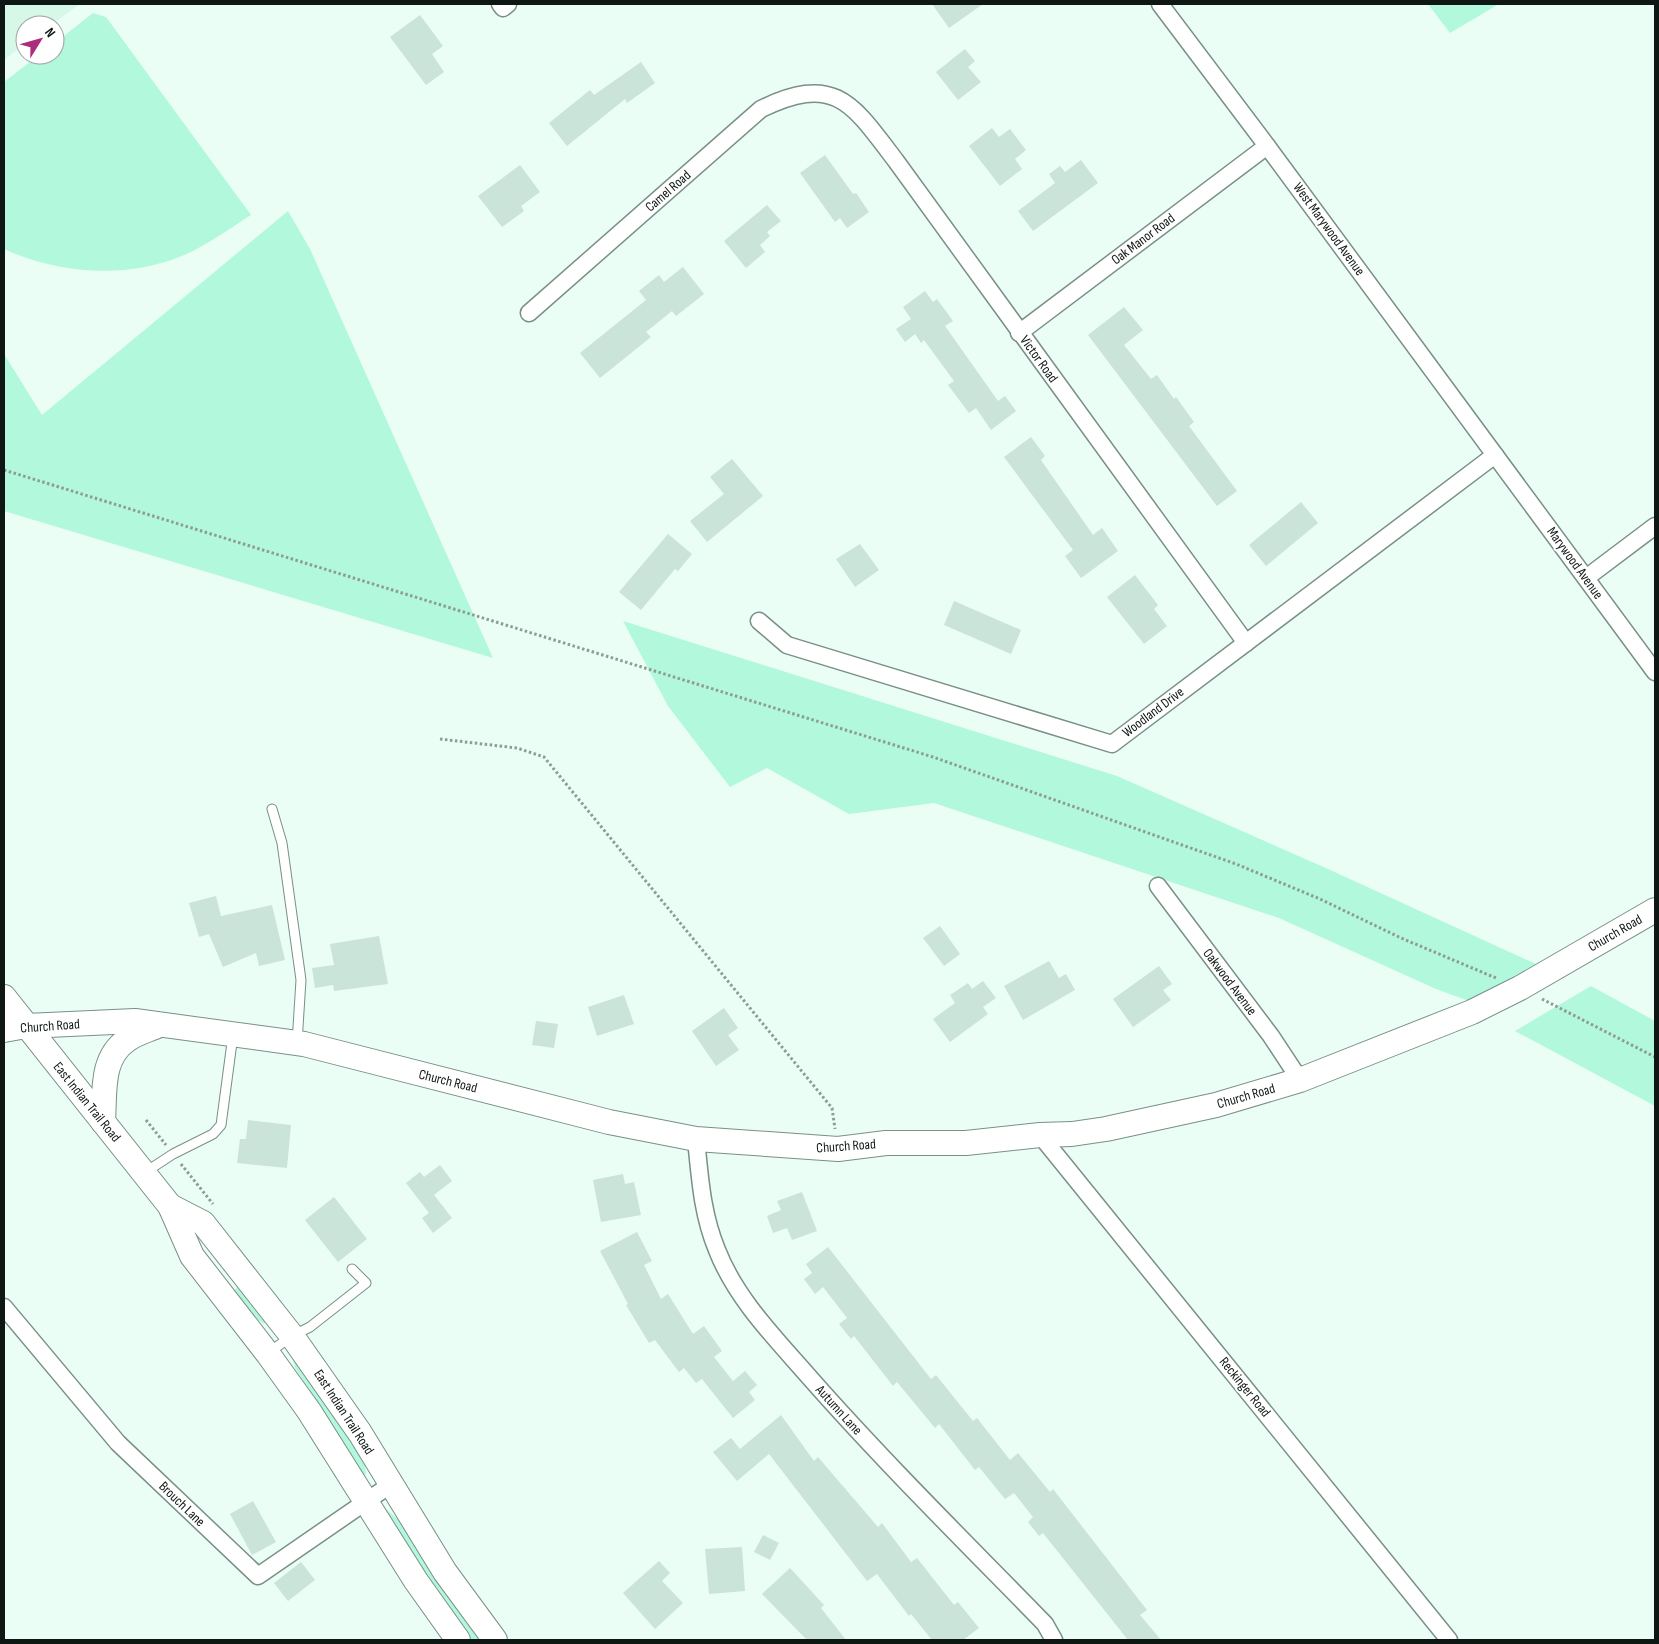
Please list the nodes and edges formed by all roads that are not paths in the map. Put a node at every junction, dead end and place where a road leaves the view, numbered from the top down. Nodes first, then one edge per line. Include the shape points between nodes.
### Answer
1 (500, 4) edge
2 (508, 4) edge
3 (1160, 4) edge
4 (818, 93) joint
5 (1267, 146) junction
6 (528, 313) dead end
7 (1019, 333) junction
8 (1495, 455) junction
9 (1655, 526) edge
10 (1586, 578) junction
11 (760, 621) dead end
12 (1246, 643) junction
13 (1655, 672) edge
14 (272, 809) dead end
15 (1158, 886) dead end
16 (1655, 910) edge
17 (4, 998) edge
18 (161, 1024) junction
19 (15, 1028) edge
20 (233, 1035) junction
21 (297, 1043) junction
22 (1300, 1080) junction
23 (103, 1122) junction
24 (1040, 1135) junction
25 (696, 1139) junction
26 (143, 1173) junction
27 (170, 1206) junction
28 (352, 1269) dead end
29 (4, 1308) edge
30 (292, 1336) junction
31 (268, 1354) junction
32 (390, 1484) junction
33 (366, 1502) junction
34 (458, 1640) edge
35 (495, 1640) edge
36 (1054, 1640) edge
37 (1449, 1640) edge

1 - 2 street via 503,8
3 - 5 street, West Marywood Avenue
4 - 6 street, Camel Road via 786,97 761,109
4 - 7 street, Victor Road via 845,102 865,120
5 - 7 street, Oak Manor Road
5 - 8 street, West Marywood Avenue
7 - 12 street, Victor Road
8 - 10 street, Marywood Avenue
8 - 12 street, Woodland Drive
9 - 10 street
10 - 13 street, Marywood Avenue
11 - 12 street, Woodland Drive via 787,645 1112,744
14 - 21 lane via 282,843 301,980
15 - 22 street, Oakwood Avenue via 1271,1036
16 - 22 street, Church Road via 1472,1012
17 - 19 street, East Indian Trail Road
18 - 19 street, Church Road via 135,1021
18 - 20 street, Church Road
18 - 23 street via 128,1039 114,1051 106,1068
19 - 23 street, East Indian Trail Road
20 - 21 street, Church Road
20 - 26 lane via 221,1125 213,1134
21 - 25 street, Church Road via 609,1122
22 - 24 street, Church Road via 1216,1105 1106,1129
23 - 26 street, East Indian Trail Road
24 - 25 street, Church Road via 966,1143 886,1144 838,1149
24 - 37 street, Reckinger Road
25 - 36 street, Autumn Lane via 703,1209 717,1251 734,1286 858,1433 1045,1624
26 - 27 street, East Indian Trail Road
27 - 30 street, East Indian Trail Road via 203,1224
27 - 31 street, East Indian Trail Road via 192,1256
28 - 30 lane via 366,1283 310,1327
29 - 33 street, Brouch Lane via 118,1443 258,1576
30 - 31 lane
30 - 32 street, East Indian Trail Road via 360,1434
31 - 33 street, East Indian Trail Road via 309,1411
32 - 33 street, Brouch Lane
32 - 35 street, East Indian Trail Road via 470,1609
33 - 34 street, East Indian Trail Road

